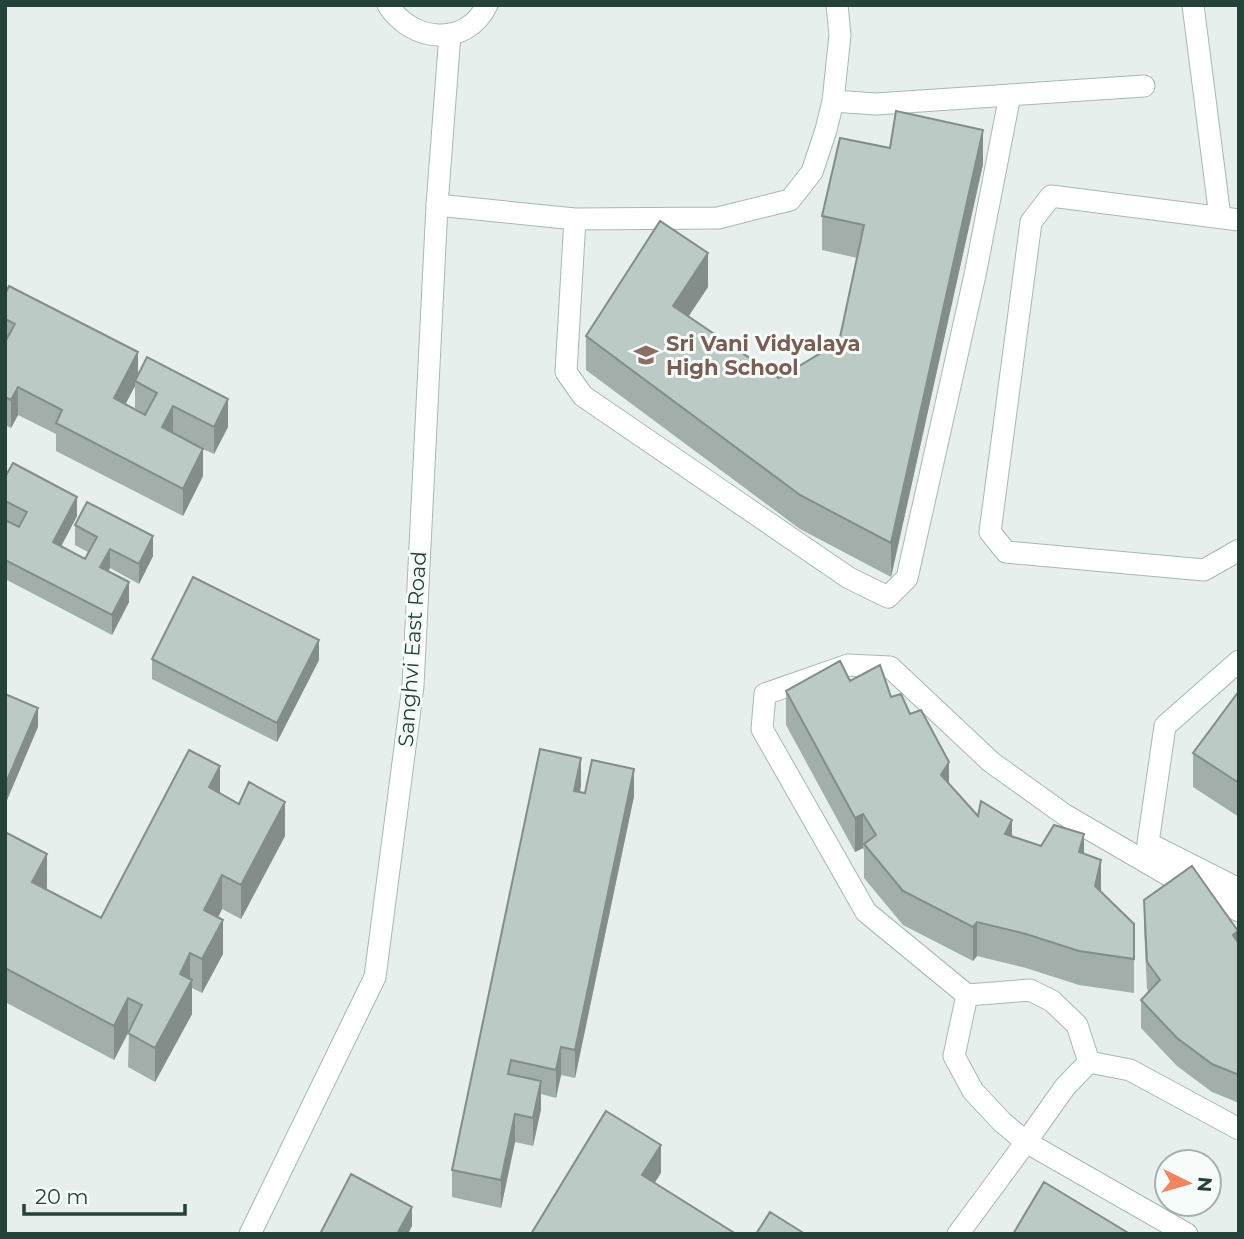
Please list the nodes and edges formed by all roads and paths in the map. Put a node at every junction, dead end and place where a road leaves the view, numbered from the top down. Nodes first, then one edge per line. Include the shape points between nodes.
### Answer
1 (388, 5) edge
2 (487, 5) edge
3 (837, 5) edge
4 (1194, 5) edge
5 (450, 34) junction
6 (1144, 86) dead end
7 (1010, 95) junction
8 (832, 101) junction
9 (437, 205) junction
10 (1229, 218) edge
11 (575, 219) junction
12 (1239, 550) edge
13 (1239, 661) edge
14 (1239, 889) edge
15 (1239, 911) edge
16 (967, 995) junction
17 (1089, 1062) junction
18 (1239, 1129) edge
19 (1026, 1142) junction
20 (250, 1234) edge
21 (958, 1234) edge
22 (1187, 1234) edge

1 - 5 street via 411,29 430,35
2 - 5 street via 468,27
3 - 8 street via 840,35
4 - 10 street
5 - 9 street, Sanghvi East Road
6 - 7 street
7 - 8 street via 876,104
7 - 11 street via 907,578 888,597 849,578 583,396 566,372
8 - 11 street via 812,172 790,200 718,218
9 - 11 street
9 - 20 street, Sanghvi East Road via 413,686 375,977
10 - 12 street via 1051,197 1031,222 990,532 1006,552 1205,570
13 - 14 street via 1165,726 1148,843
15 - 16 street via 1065,815 990,762 890,667 848,665 765,694 762,729 866,912
16 - 17 street via 1030,990 1052,1001 1077,1025
16 - 19 street via 954,1056 974,1091
17 - 18 street via 1130,1070
17 - 19 street
19 - 21 street
19 - 22 street

